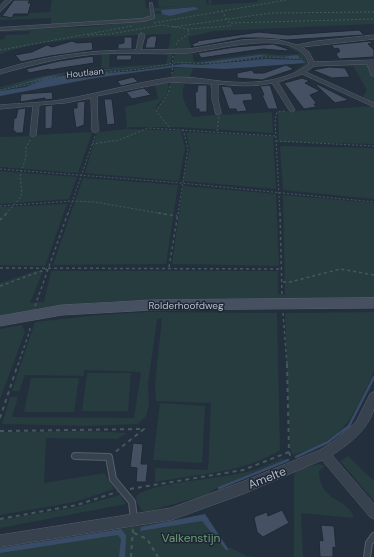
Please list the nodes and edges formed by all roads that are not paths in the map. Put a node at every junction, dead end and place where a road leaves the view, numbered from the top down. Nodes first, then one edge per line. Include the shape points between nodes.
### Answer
1 (9, 0) edge
2 (151, 4) dead end
3 (0, 10) edge
4 (0, 29) edge
5 (142, 35) dead end
6 (374, 37) edge
7 (296, 47) junction
8 (138, 52) junction
9 (311, 62) junction
10 (372, 62) edge
11 (0, 72) edge
12 (302, 72) junction
13 (374, 75) edge
14 (274, 81) junction
15 (215, 83) junction
16 (94, 96) junction
17 (36, 105) junction
18 (374, 105) edge
19 (0, 107) edge
20 (292, 110) road end
21 (218, 113) road end
22 (96, 131) road end
23 (33, 135) road end
24 (374, 303) edge
25 (0, 321) edge
26 (374, 397) edge
27 (324, 454) junction
28 (75, 456) dead end
29 (374, 513) edge
30 (134, 519) junction
31 (374, 536) edge
32 (0, 541) edge
33 (367, 557) edge

1 - 3 street
2 - 4 lane via 153,17 146,20 89,26
5 - 8 street
6 - 7 street, Houtlaan
7 - 8 street, Houtlaan via 280,42 261,41 174,52
7 - 9 street, Houtlaan via 307,54
8 - 11 street, Houtlaan via 85,53 42,60
9 - 10 street
9 - 12 street
10 - 13 street via 371,69
12 - 14 street
12 - 18 street
14 - 15 street via 252,84
14 - 20 street
15 - 16 street via 169,80
15 - 21 street
16 - 17 street
16 - 22 street
17 - 19 street
17 - 23 street
24 - 25 main road, Rolderhoofdweg via 152,305 92,308
26 - 27 street, Amelte via 360,426
27 - 29 street
27 - 30 street, Amelte via 199,505 171,514
28 - 30 lane via 108,457 114,481 132,500 135,509
30 - 32 street, Amelte
31 - 33 lane via 369,543

